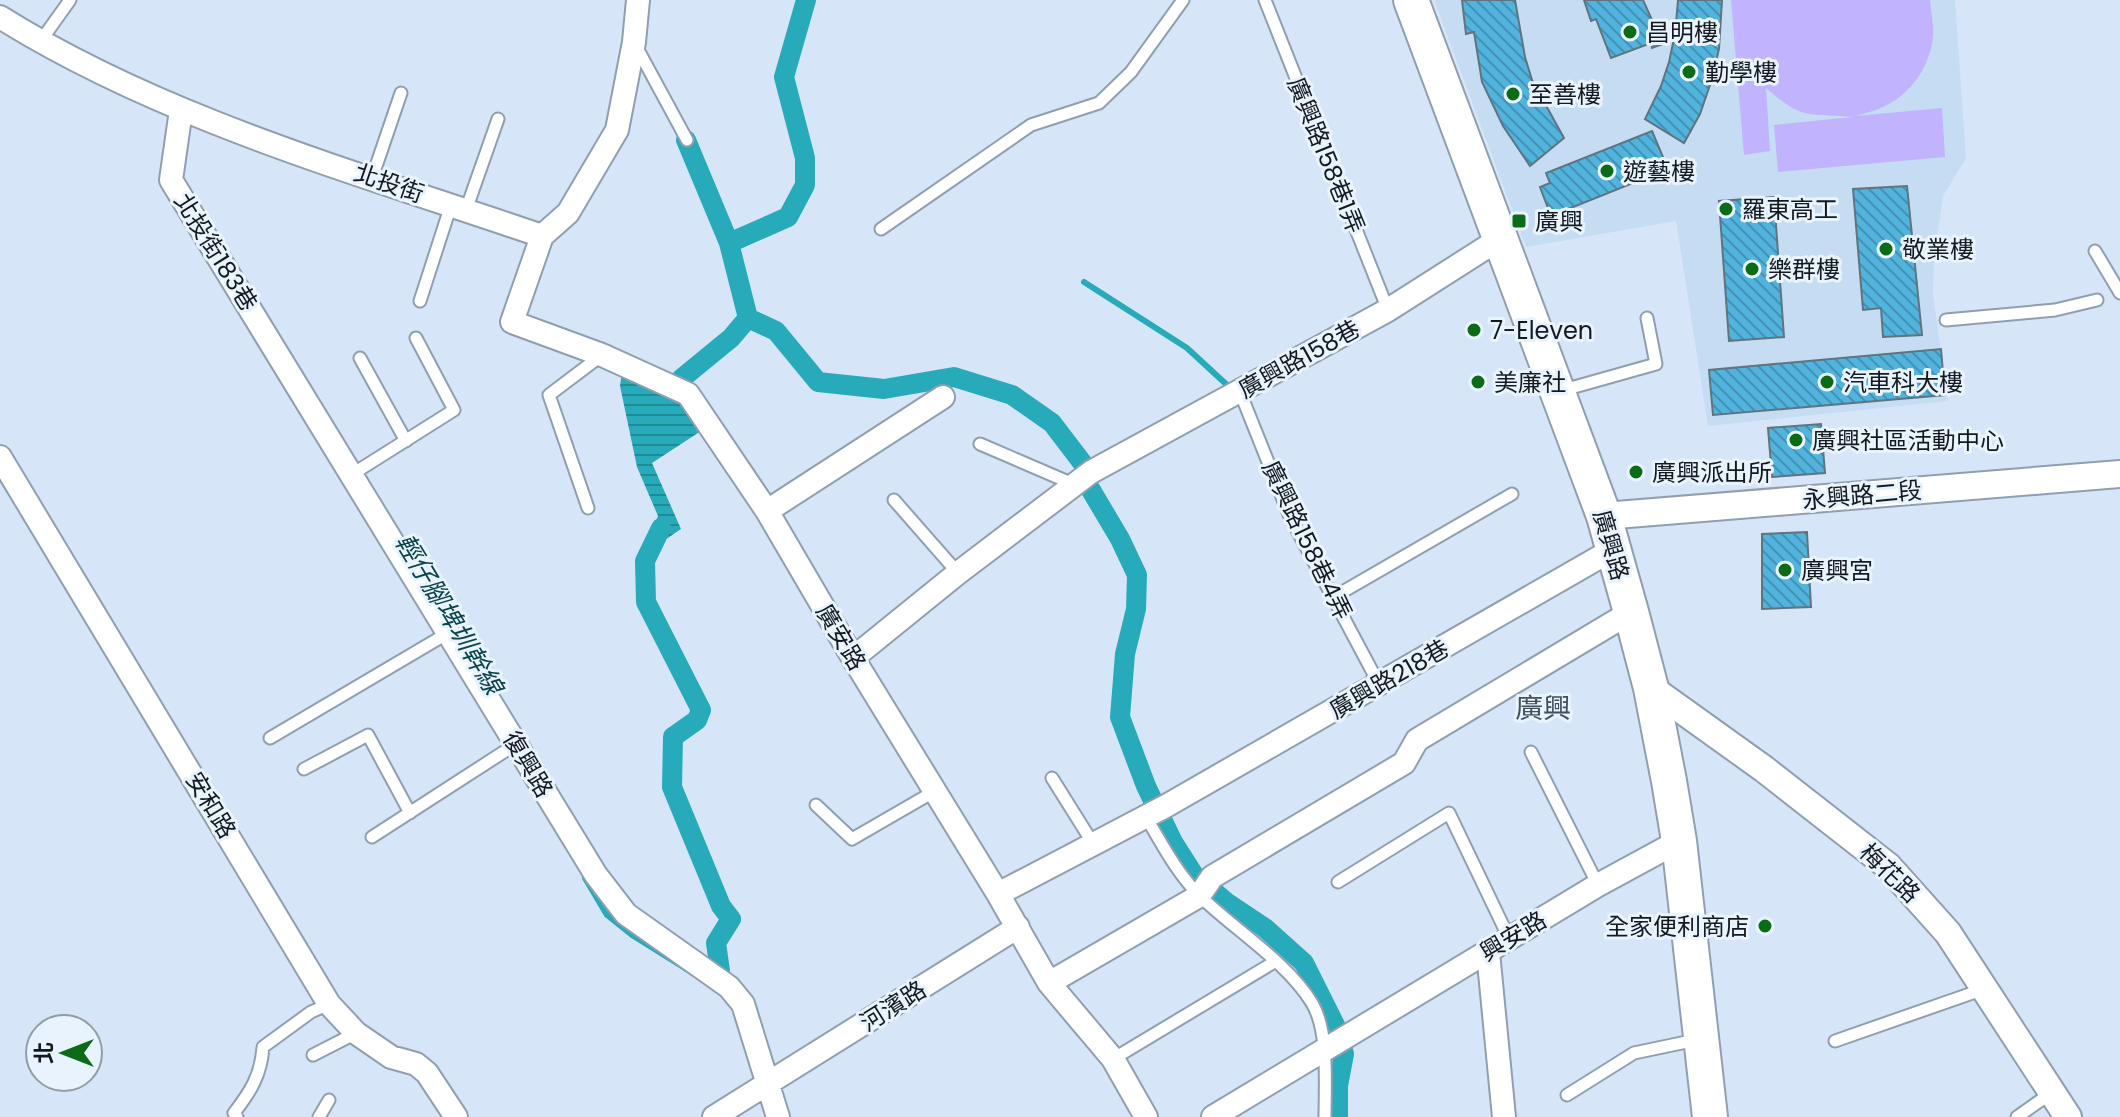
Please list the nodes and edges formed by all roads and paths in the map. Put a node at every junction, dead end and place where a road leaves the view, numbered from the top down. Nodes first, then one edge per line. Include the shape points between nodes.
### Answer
1 (70, 0) edge
2 (638, 0) edge
3 (1183, 0) edge
4 (1265, 0) edge
5 (1411, 0) edge
6 (0, 17) edge
7 (40, 42) junction
8 (634, 42) junction
9 (401, 93) dead end
10 (181, 110) junction
11 (498, 119) dead end
12 (687, 140) dead end
13 (372, 178) junction
14 (458, 207) junction
15 (881, 229) dead end
16 (542, 236) junction
17 (1501, 238) junction
18 (2095, 251) dead end
19 (2120, 293) edge
20 (2097, 300) dead end
21 (420, 301) dead end
22 (1388, 310) junction
23 (1647, 318) dead end
24 (1946, 320) dead end
25 (416, 338) dead end
26 (602, 355) junction
27 (360, 358) dead end
28 (297, 384) joint
29 (1240, 392) junction
30 (1558, 392) junction
31 (943, 397) dead end
32 (406, 441) junction
33 (980, 444) dead end
34 (0, 457) edge
35 (2120, 474) edge
36 (351, 475) junction
37 (1082, 478) junction
38 (1512, 494) dead end
39 (894, 500) dead end
40 (588, 508) dead end
41 (767, 511) junction
42 (1604, 516) junction
43 (1612, 550) junction
44 (958, 573) junction
45 (1332, 598) junction
46 (1631, 612) junction
47 (448, 633) junction
48 (853, 658) junction
49 (1380, 685) junction
50 (1651, 688) junction
51 (270, 738) dead end
52 (516, 744) junction
53 (1531, 752) dead end
54 (304, 769) dead end
55 (1052, 778) dead end
56 (935, 791) junction
57 (816, 805) dead end
58 (1156, 811) junction
59 (410, 813) junction
60 (372, 837) dead end
61 (1679, 841) junction
62 (1094, 846) junction
63 (1338, 882) dead end
64 (1598, 885) junction
65 (1206, 886) junction
66 (998, 894) junction
67 (1018, 927) junction
68 (1509, 938) junction
69 (1488, 952) junction
70 (1276, 961) junction
71 (1049, 983) junction
72 (1984, 989) junction
73 (329, 1004) junction
74 (356, 1033) junction
75 (1701, 1039) junction
76 (1835, 1041) dead end
77 (1326, 1051) junction
78 (313, 1055) dead end
79 (1113, 1059) junction
80 (767, 1084) junction
81 (2052, 1092) junction
82 (1567, 1095) dead end
83 (329, 1100) dead end
84 (237, 1117) edge
85 (319, 1117) edge
86 (456, 1117) edge
87 (714, 1117) edge
88 (778, 1117) edge
89 (1146, 1117) edge
90 (1213, 1117) edge
91 (1325, 1117) edge
92 (1504, 1117) edge
93 (1710, 1117) edge
94 (2017, 1117) edge
95 (2068, 1117) edge

1 - 7 lane
2 - 8 street
3 - 15 lane via 1131,72 1099,103 1031,125
4 - 22 lane, 廣興路158巷1弄
5 - 17 main road, 廣興路
6 - 7 street, 北投街
7 - 10 street, 北投街
8 - 12 lane
8 - 16 street via 617,130 568,213
9 - 13 lane
10 - 13 street, 北投街
10 - 28 street, 北投街183巷 via 171,180
11 - 14 lane
13 - 14 street, 北投街
14 - 16 street, 北投街
14 - 21 lane
16 - 26 street, 廣安路 via 512,322
17 - 22 street, 廣興路158巷
17 - 30 main road, 廣興路
18 - 19 lane
20 - 24 lane via 2055,310
22 - 29 street, 廣興路158巷
23 - 30 lane via 1656,364
25 - 32 lane via 454,410
26 - 40 lane via 549,395
26 - 41 street, 廣安路 via 688,394
27 - 32 lane
28 - 36 street, 復興路
29 - 37 street, 廣興路158巷
29 - 45 lane, 廣興路158巷4弄 via 1290,517
30 - 42 main road, 廣興路
31 - 41 street
32 - 36 lane
33 - 37 lane
34 - 73 street, 安和路
35 - 42 street, 永興路二段
36 - 47 street, 復興路
37 - 44 street, 廣興路158巷
38 - 45 lane
39 - 44 lane
41 - 48 street, 廣安路
42 - 43 main road, 廣興路
43 - 46 main road, 廣興路
43 - 49 street, 廣興路218巷
44 - 48 street, 廣興路158巷
45 - 49 lane, 廣興路158巷4弄
46 - 50 main road, 廣興路
46 - 65 street via 1417,740 1404,763
47 - 51 lane
47 - 52 street, 復興路
48 - 56 street, 廣安路
49 - 58 street, 廣興路218巷
50 - 61 main road, 廣興路
50 - 72 street, 梅花路 via 1888,866 1948,933
52 - 59 lane
52 - 80 street, 復興路 via 596,875 626,914 729,987 743,1004
53 - 64 lane
54 - 59 lane via 368,735
55 - 62 lane
56 - 57 lane via 852,839
56 - 66 street, 廣安路
58 - 62 street, 廣興路218巷
58 - 65 lane via 1172,860
59 - 60 lane
61 - 64 street, 興安路
61 - 75 main road, 廣興路
62 - 66 street, 廣興路218巷
63 - 68 lane via 1449,813
64 - 68 street, 興安路
65 - 70 lane
65 - 71 street
66 - 67 street, 廣安路
67 - 71 street, 廣安路
67 - 80 street, 河濱路
68 - 69 street, 興安路
69 - 77 street, 興安路
69 - 92 street
70 - 77 lane via 1313,1004
70 - 79 lane
71 - 79 street, 廣安路
72 - 76 lane
72 - 81 street, 梅花路
73 - 74 street, 安和路
73 - 84 lane via 263,1047 262,1067 234,1113
74 - 78 lane
74 - 86 street, 安和路 via 427,1073
75 - 82 lane via 1634,1053
75 - 93 main road, 廣興路
77 - 90 street
77 - 91 lane
79 - 89 street, 廣安路
80 - 87 street, 河濱路
80 - 88 street, 復興路
81 - 94 lane
81 - 95 street, 梅花路
83 - 85 lane

